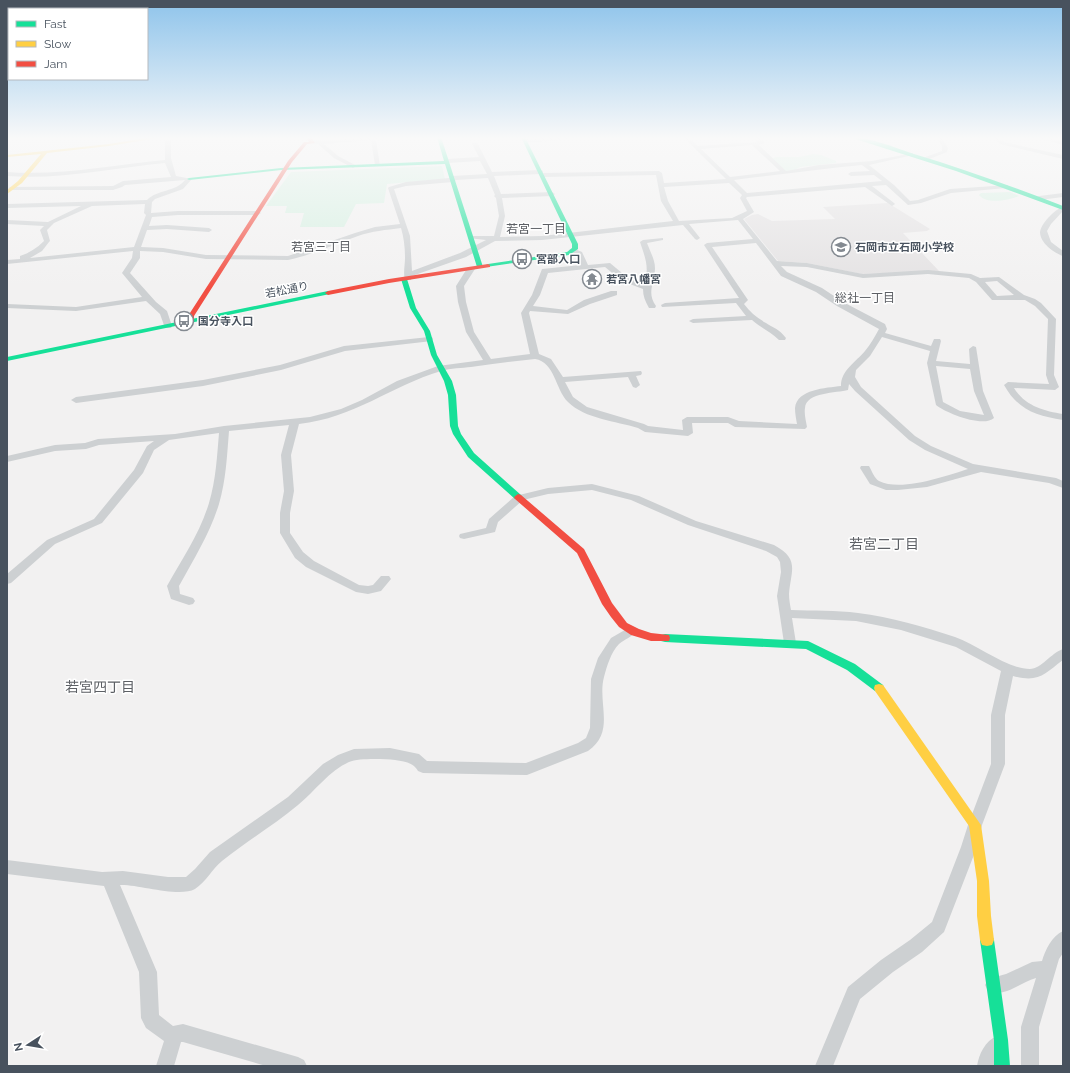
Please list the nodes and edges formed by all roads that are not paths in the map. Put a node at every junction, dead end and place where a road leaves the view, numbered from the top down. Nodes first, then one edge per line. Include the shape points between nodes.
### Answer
1 (116, 187) edge
2 (183, 187) edge
3 (274, 187) edge
4 (394, 187) edge
5 (455, 187) edge
6 (494, 187) edge
7 (549, 187) edge
8 (662, 187) edge
9 (737, 187) edge
10 (831, 187) edge
11 (869, 187) edge
12 (893, 187) edge
13 (994, 187) edge
14 (1009, 187) edge
15 (10, 190) edge
16 (552, 194) junction
17 (745, 195) junction
18 (1063, 195) edge
19 (497, 196) junction
20 (1039, 198) junction
21 (148, 202) junction
22 (91, 204) junction
23 (892, 204) dead end
24 (7, 206) edge
25 (1063, 208) edge
26 (258, 213) junction
27 (149, 215) junction
28 (739, 218) junction
29 (7, 222) edge
30 (684, 222) junction
31 (677, 223) junction
32 (48, 224) junction
33 (404, 226) junction
34 (651, 226) junction
35 (144, 228) junction
36 (209, 230) dead end
37 (571, 234) junction
38 (470, 237) junction
39 (696, 238) dead end
40 (495, 239) junction
41 (757, 242) junction
42 (137, 249) junction
43 (474, 249) junction
44 (573, 250) junction
45 (1063, 254) edge
46 (230, 256) junction
47 (17, 261) junction
48 (7, 262) edge
49 (774, 263) junction
50 (7, 267) edge
51 (586, 267) junction
52 (475, 268) junction
53 (406, 277) junction
54 (979, 280) junction
55 (648, 287) junction
56 (614, 293) dead end
57 (1021, 297) junction
58 (148, 298) junction
59 (741, 300) junction
60 (665, 305) dead end
61 (7, 306) edge
62 (652, 306) dead end
63 (527, 308) junction
64 (753, 318) junction
65 (693, 320) dead end
66 (191, 321) junction
67 (168, 326) junction
68 (880, 334) junction
69 (429, 338) junction
70 (782, 338) dead end
71 (973, 349) dead end
72 (535, 356) junction
73 (7, 359) edge
74 (488, 361) junction
75 (931, 362) junction
76 (441, 368) junction
77 (974, 368) junction
78 (849, 374) junction
79 (560, 380) junction
80 (636, 385) dead end
81 (76, 400) dead end
82 (1063, 417) edge
83 (295, 422) junction
84 (224, 429) junction
85 (168, 437) junction
86 (7, 459) edge
87 (865, 468) dead end
88 (979, 469) junction
89 (1063, 485) edge
90 (519, 498) junction
91 (464, 536) dead end
92 (385, 579) dead end
93 (7, 580) edge
94 (189, 601) dead end
95 (786, 614) junction
96 (630, 631) junction
97 (790, 643) junction
98 (1063, 654) edge
99 (1008, 670) junction
100 (975, 825) junction
101 (7, 867) edge
102 (109, 879) junction
103 (1063, 939) edge
104 (1047, 969) junction
105 (994, 985) junction
106 (1001, 1040) junction
107 (172, 1041) junction
108 (165, 1066) edge
109 (298, 1066) edge
110 (824, 1066) edge
111 (986, 1066) edge
112 (1002, 1066) edge
113 (1030, 1066) edge

1 - 15 street
2 - 21 street via 160,193
3 - 26 main road
4 - 33 street via 391,188
5 - 38 main road
6 - 19 street
7 - 16 main road
8 - 31 street via 666,206
9 - 17 street
10 - 17 street
11 - 23 street
12 - 13 street via 908,203 919,202 950,191
14 - 20 main road
16 - 19 street
16 - 37 main road
17 - 28 street via 743,198 751,212
18 - 20 street
19 - 40 street via 502,212 501,224
20 - 25 main road
21 - 22 street
21 - 27 street
22 - 24 street
22 - 32 street
25 - 45 street via 1054,221 1045,228 1044,233 1048,243
26 - 27 street
26 - 46 main road
27 - 35 street
28 - 30 street
28 - 41 street
29 - 32 street
30 - 31 street
30 - 39 street
31 - 34 street
32 - 47 street via 43,230 47,241 45,244
33 - 46 street via 357,234 298,256
33 - 53 street via 409,257
34 - 37 street
34 - 55 street via 662,242 643,242 652,263
35 - 36 street via 167,226
35 - 42 street
37 - 40 street via 542,238
37 - 44 main road via 576,246
38 - 40 street
38 - 43 main road
40 - 43 street
41 - 49 street
41 - 59 street via 707,245 744,300
42 - 46 street via 163,250 206,257
42 - 47 street
42 - 58 street via 136,258 126,273
43 - 52 main road
43 - 53 street
44 - 51 street via 579,254
44 - 52 main road, 若松通り via 559,255
46 - 66 main road via 191,316
47 - 48 street
47 - 50 street
49 - 54 street via 807,265 863,276 928,272 971,276
49 - 68 street via 789,278 819,290 882,326
51 - 55 street via 607,265 624,280
51 - 63 street via 545,271 536,295
52 - 53 main road, 若松通り
52 - 74 street via 460,286 462,302 470,332
53 - 66 main road, 若松通り
53 - 69 main road via 413,308
54 - 57 street via 1000,279
54 - 57 street via 996,298
55 - 62 street via 646,295
56 - 63 street via 568,312
57 - 82 street via 1036,302 1052,319 1050,375 1055,386 1008,385 1013,396 1019,401 1042,414
58 - 61 street via 76,309
58 - 67 street via 164,313
59 - 60 street
59 - 64 street via 740,304
63 - 72 street via 526,316
64 - 65 street
64 - 70 street via 773,329
66 - 67 main road, 若松通り
67 - 73 main road, 若松通り
68 - 75 street via 936,345
68 - 78 street via 867,354 850,369
69 - 76 main road
69 - 81 street via 344,349 281,367 203,383
71 - 77 street
72 - 74 street
72 - 79 street via 547,360
74 - 76 street
75 - 77 street
75 - 77 street via 939,403 960,416 989,418 977,387
76 - 83 street via 400,383 344,411
76 - 90 main road via 452,395 457,434 471,455
78 - 79 street via 845,388 813,393 802,402 802,427 735,424 728,420 687,420 688,433 645,429 590,410 570,399
78 - 88 street via 853,384 912,438 928,448
79 - 80 street via 635,374
83 - 84 street
83 - 92 street via 286,455 289,491 285,533 299,555 310,564 356,588 377,588
84 - 85 street
84 - 94 street via 220,478 214,504 202,535 173,586 175,596
85 - 86 street via 55,448
85 - 93 street via 150,448 139,471 98,520 51,542
87 - 88 street via 871,480 877,484 894,487 920,486
88 - 89 street via 1052,480
90 - 91 street via 493,520 491,530
90 - 95 street via 570,488 607,490 635,498 714,531 770,548 781,554 786,562 783,596
90 - 96 main road via 581,551 612,614
95 - 97 street
95 - 99 street via 864,618 897,625 961,645
96 - 97 main road via 651,637
96 - 102 street via 615,641 604,658 597,679 597,728 592,742 583,747 528,769 423,767 420,762 406,756 354,755 328,768 293,801 215,857 189,884
97 - 100 main road via 808,645 829,654 876,684
98 - 99 street via 1041,672 1029,674
99 - 100 street via 998,715 998,764
100 - 105 main road
100 - 110 street via 938,927 854,993
101 - 102 street
102 - 107 street via 148,972 150,1018
103 - 104 street via 1052,955
104 - 105 street via 1032,970 1006,984
104 - 113 street via 1030,1027
105 - 106 main road
106 - 111 street via 987,1058
106 - 112 main road
107 - 108 street
107 - 109 street via 183,1033

